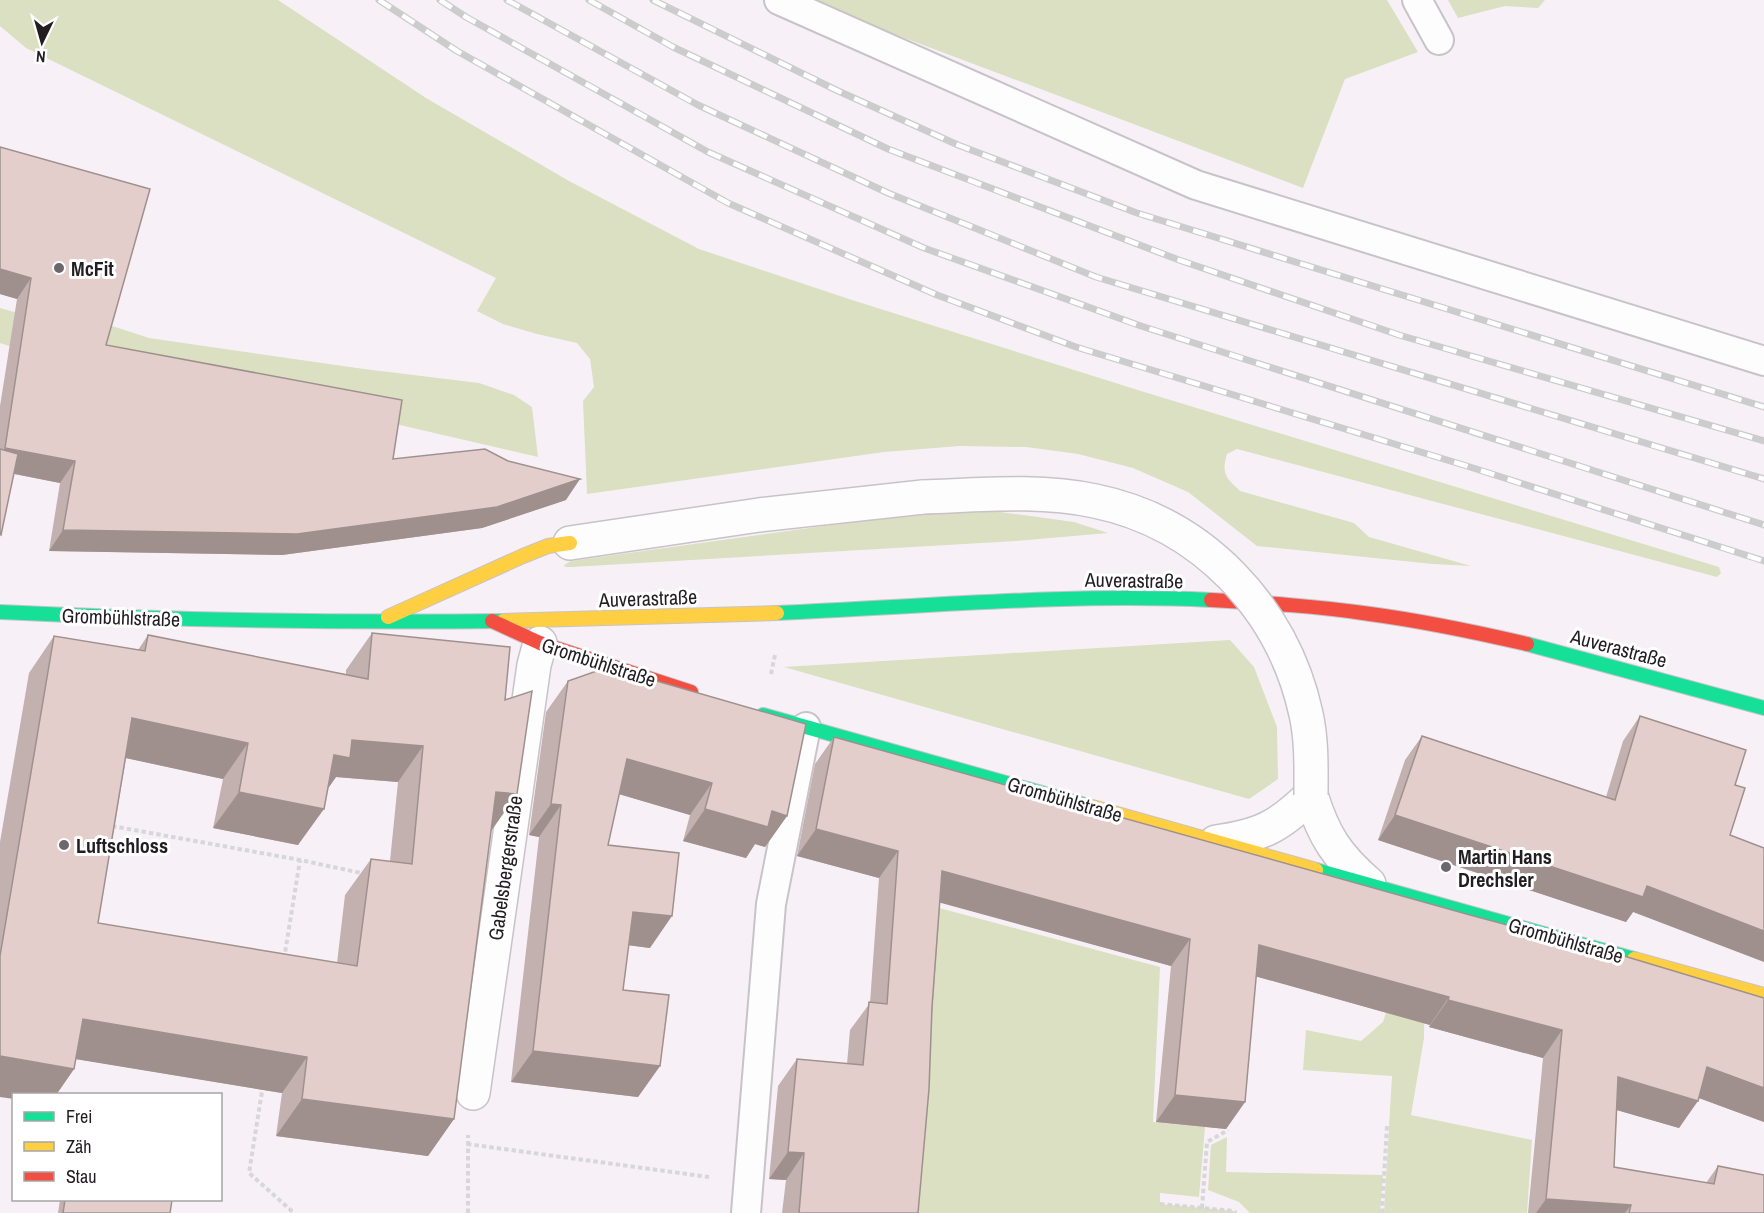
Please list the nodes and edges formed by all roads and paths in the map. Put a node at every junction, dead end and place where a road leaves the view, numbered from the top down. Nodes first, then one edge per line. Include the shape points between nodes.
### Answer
1 (779, 0) edge
2 (1417, 0) edge
3 (1439, 40) dead end
4 (1764, 362) edge
5 (570, 543) joint
6 (0, 612) edge
7 (781, 613) junction
8 (0, 621) edge
9 (378, 621) junction
10 (492, 621) junction
11 (540, 643) junction
12 (707, 697) edge
13 (1764, 708) edge
14 (751, 711) joint
15 (806, 727) junction
16 (1311, 795) junction
17 (111, 836) edge
18 (1216, 842) junction
19 (300, 860) junction
20 (367, 874) edge
21 (1369, 884) junction
22 (283, 967) edge
23 (1764, 995) edge
24 (263, 1085) edge
25 (473, 1093) joint
26 (1387, 1125) dead end
27 (1228, 1130) edge
28 (467, 1144) junction
29 (748, 1182) junction
30 (1160, 1204) dead end
31 (1202, 1208) junction
32 (294, 1213) edge
33 (468, 1213) edge
34 (746, 1213) edge
35 (1236, 1213) edge
36 (1382, 1213) edge

1 - 4 lane via 1196,185
2 - 3 lane
5 - 9 main road via 532,552
5 - 16 street, Grombühlstraße, bridge via 759,515 923,497 1056,495 1133,511 1203,549 1233,575 1264,614 1296,676 1307,715
6 - 8 street
6 - 9 main road, Grombühlstraße via 123,618
7 - 10 main road, Auverastraße
7 - 13 main road, Auverastraße via 1088,598 1315,608 1475,632
7 - 14 path via 772,672
9 - 10 main road, Grombühlstraße
10 - 11 main road, Grombühlstraße
11 - 12 main road, Grombühlstraße
11 - 25 street, Gabelsbergerstraße
14 - 15 main road, Grombühlstraße
15 - 18 main road, Grombühlstraße
15 - 29 lane via 771,904
16 - 18 street, Grombühlstraße via 1292,815 1268,829
16 - 21 street, Grombühlstraße via 1332,845
17 - 19 path via 112,825
18 - 21 main road, Grombühlstraße
19 - 20 path
19 - 22 path
21 - 23 main road, Grombühlstraße
24 - 32 path via 249,1173
25 - 28 path
26 - 36 path
27 - 31 path via 1207,1142
28 - 29 path
28 - 33 path
29 - 34 lane
30 - 31 path
31 - 35 path

